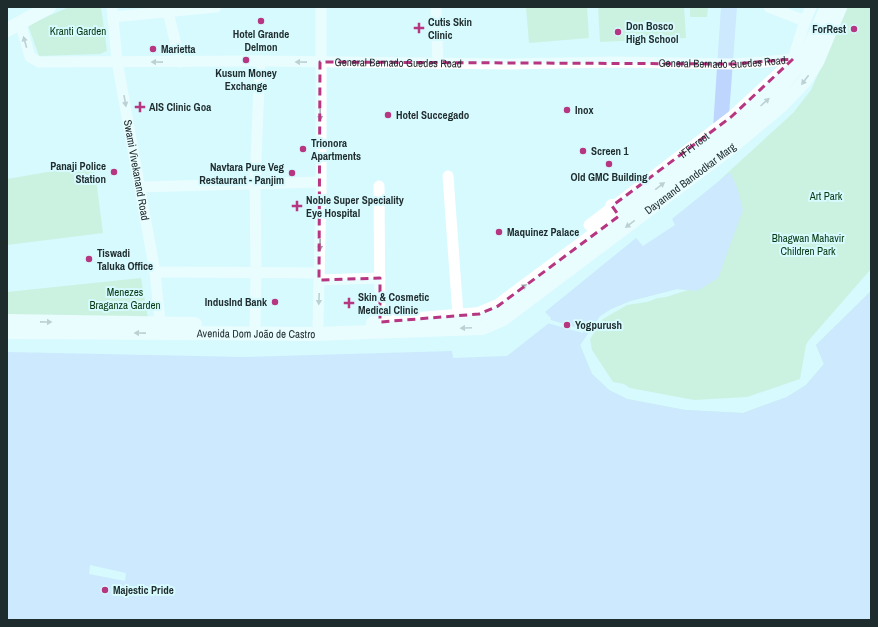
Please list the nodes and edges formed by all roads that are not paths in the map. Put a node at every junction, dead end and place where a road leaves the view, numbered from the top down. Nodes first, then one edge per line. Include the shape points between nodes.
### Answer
1 (49, 7) edge
2 (216, 7) edge
3 (321, 7) edge
4 (436, 7) edge
5 (769, 7) edge
6 (811, 7) edge
7 (827, 7) edge
8 (840, 7) edge
9 (168, 9) edge
10 (32, 11) edge
11 (112, 12) edge
12 (805, 21) junction
13 (20, 22) junction
14 (7, 30) edge
15 (805, 60) junction
16 (118, 61) junction
17 (260, 61) junction
18 (180, 62) junction
19 (320, 62) junction
20 (438, 64) junction
21 (717, 142) junction
22 (448, 176) dead end
23 (320, 182) junction
24 (255, 184) junction
25 (379, 186) dead end
26 (140, 187) junction
27 (616, 211) junction
28 (589, 225) dead end
29 (155, 272) junction
30 (256, 272) junction
31 (320, 277) junction
32 (380, 278) junction
33 (458, 316) junction
34 (504, 319) joint
35 (7, 321) edge
36 (380, 322) junction
37 (255, 326) junction
38 (318, 326) junction
39 (160, 329) junction
40 (7, 332) edge

1 - 10 main road
2 - 9 street
3 - 19 street
4 - 20 street
5 - 12 street
6 - 12 street
7 - 15 main road, Dayanand Bandodkar Marg
8 - 15 main road, Dayanand Bandodkar Marg
9 - 11 street
9 - 18 street
10 - 13 main road
11 - 16 street, Swami Vivekanand Road
12 - 15 street
13 - 14 main road
16 -> 13 street, General Bernado Guedes Road via 39,62 30,57
15 - 20 street, General Bernado Guedes Road via 733,64
15 - 21 street, IFFI root via 731,117
15 - 21 main road, Dayanand Bandodkar Marg via 804,82 782,105 739,133
18 -> 16 street, General Bernado Guedes Road
16 -> 26 street, Swami Vivekanand Road
17 - 18 street, General Bernado Guedes Road
19 -> 17 street, General Bernado Guedes Road
17 - 24 street
19 - 20 street, General Bernado Guedes Road
19 -> 23 street
21 - 27 main road, Avenida Dom João de Castro
21 -> 34 main road, Dayanand Bandodkar Marg
22 - 33 street
23 - 24 street
23 -> 31 street
24 - 26 street
24 - 30 street
25 - 32 street
26 - 29 street, Swami Vivekanand Road
27 - 28 street
33 -> 27 main road, Avenida Dom João de Castro via 480,314 498,306
29 - 30 street
29 - 39 street, Swami Vivekanand Road
30 - 31 street
30 - 37 street
31 - 32 street
31 -> 38 street
32 - 36 street
33 - 36 main road, Avenida Dom João de Castro
34 -> 39 main road, Avenida Dom João de Castro via 482,328 314,334
35 -> 39 main road, Avenida Dom João de Castro
36 - 38 main road, Avenida Dom João de Castro
37 - 38 main road, Avenida Dom João de Castro
37 - 39 main road, Avenida Dom João de Castro
39 -> 40 main road, Avenida Dom João de Castro

